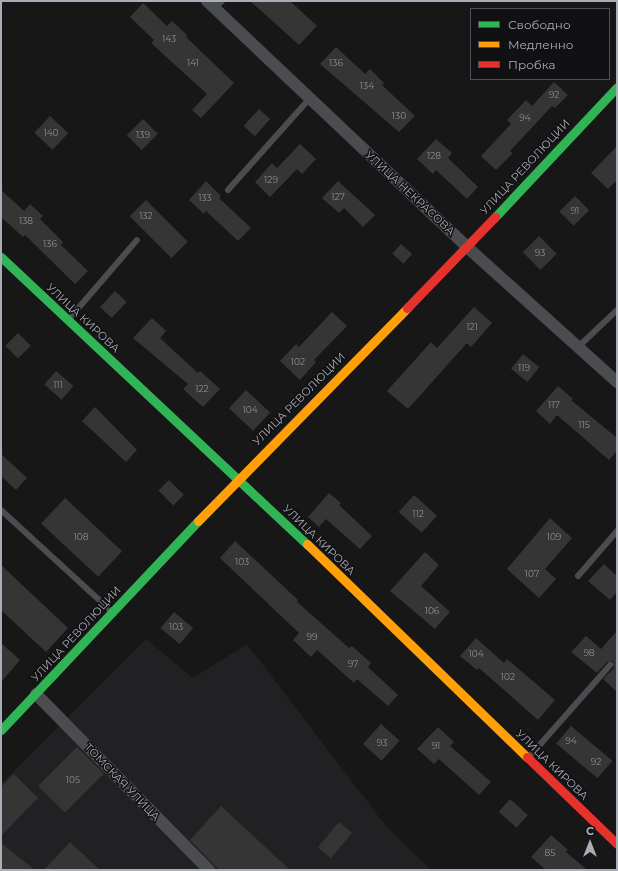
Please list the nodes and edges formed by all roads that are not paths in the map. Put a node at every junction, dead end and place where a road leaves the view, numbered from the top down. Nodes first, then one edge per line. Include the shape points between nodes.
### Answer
1 (215, 3) edge
2 (617, 87) edge
3 (310, 98) junction
4 (228, 190) dead end
5 (138, 240) dead end
6 (467, 247) junction
7 (1, 257) edge
8 (617, 310) edge
9 (68, 319) junction
10 (578, 347) junction
11 (617, 382) edge
12 (238, 478) junction
13 (1, 510) edge
14 (617, 531) edge
15 (578, 576) dead end
16 (112, 612) junction
17 (610, 665) dead end
18 (36, 694) junction
19 (1, 730) edge
20 (528, 758) junction
21 (617, 844) edge
22 (209, 870) edge

1 - 3 street, УЛИЦА НЕКРАСОВА
2 - 6 street, УЛИЦА РЕВОЛЮЦИИ
3 - 4 lane
3 - 6 street, УЛИЦА НЕКРАСОВА
5 - 9 lane
6 - 10 street, УЛИЦА НЕКРАСОВА
6 - 12 street, УЛИЦА РЕВОЛЮЦИИ
7 - 9 street, УЛИЦА КИРОВА
8 - 10 lane
9 - 12 street, УЛИЦА КИРОВА
10 - 11 street, УЛИЦА НЕКРАСОВА
12 - 16 street, УЛИЦА РЕВОЛЮЦИИ
12 - 20 street, УЛИЦА КИРОВА
13 - 16 lane
14 - 15 lane
16 - 18 street, УЛИЦА РЕВОЛЮЦИИ
17 - 20 lane
18 - 19 street, УЛИЦА РЕВОЛЮЦИИ
18 - 22 street, ТОМСКАЯ УЛИЦА
20 - 21 street, УЛИЦА КИРОВА

